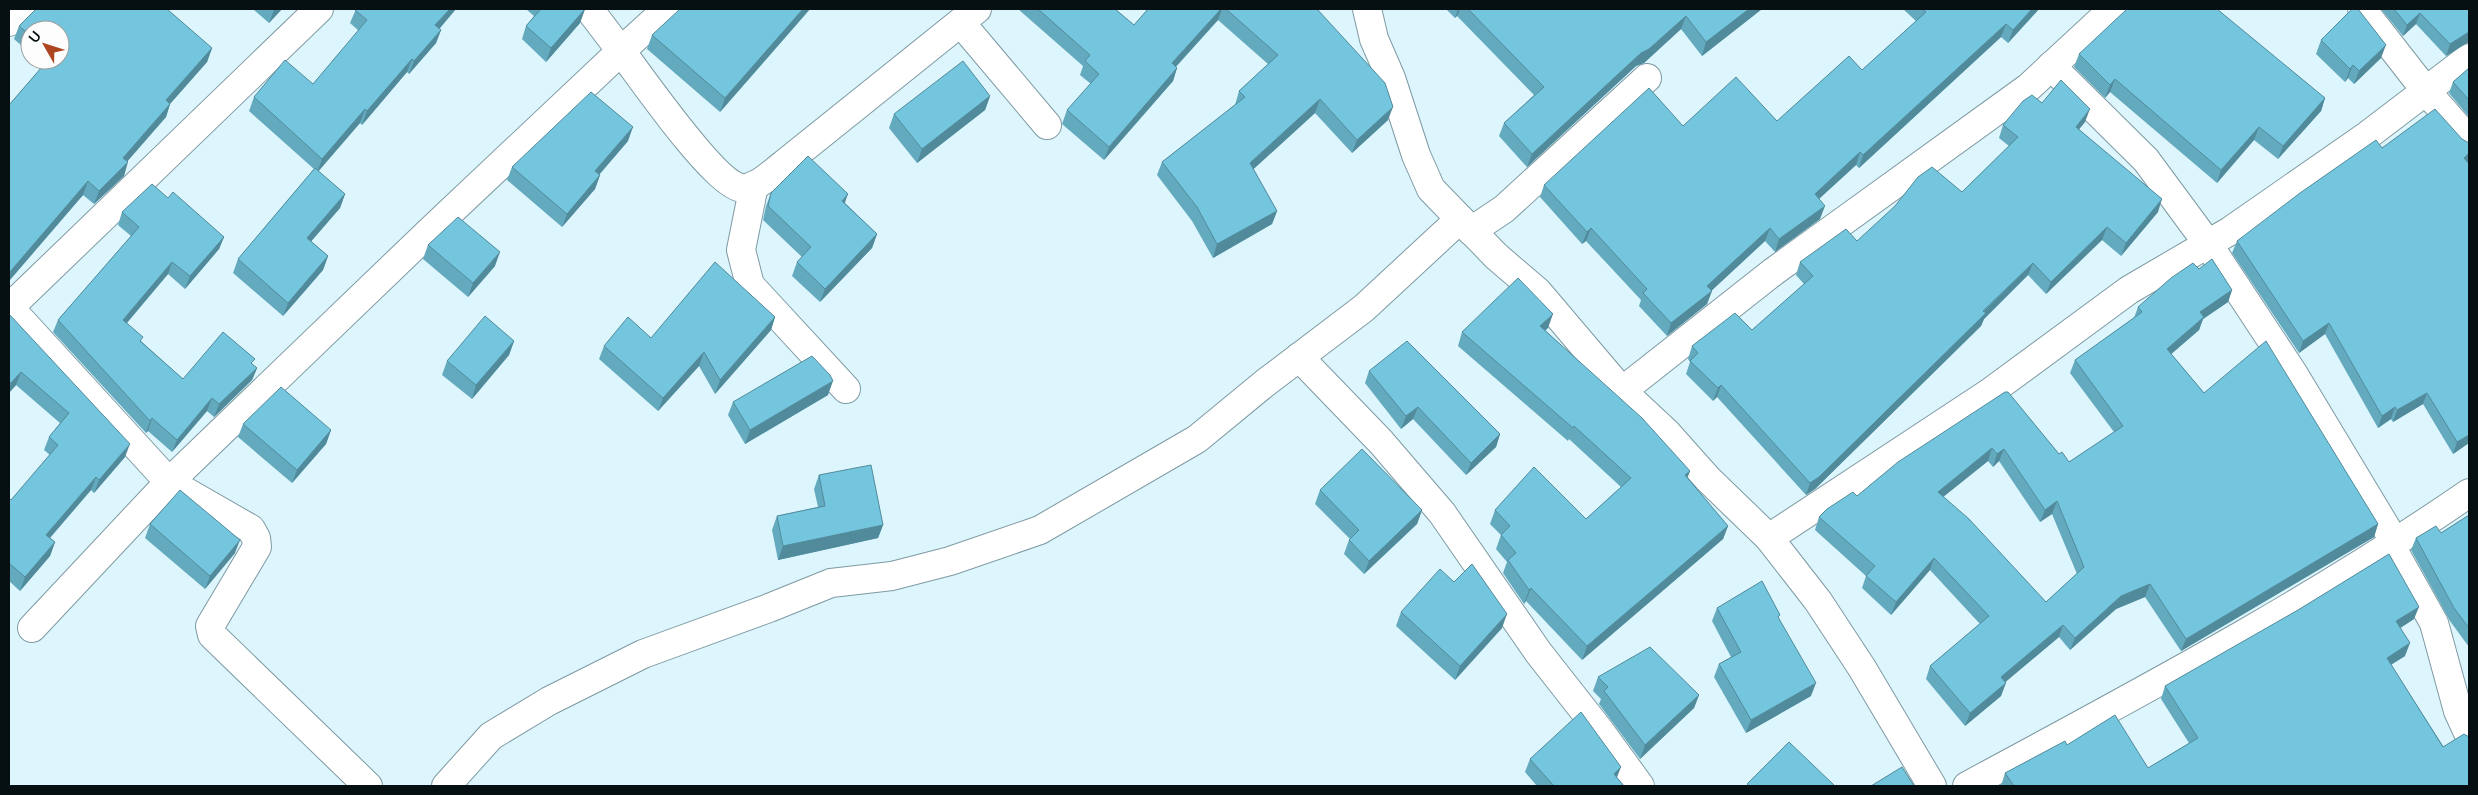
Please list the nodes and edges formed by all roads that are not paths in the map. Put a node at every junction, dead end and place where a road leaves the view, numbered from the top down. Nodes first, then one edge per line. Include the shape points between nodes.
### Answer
1 (22, 9) edge
2 (319, 9) edge
3 (589, 9) edge
4 (667, 9) edge
5 (1367, 9) edge
6 (2113, 9) edge
7 (2362, 9) edge
8 (969, 16) edge
9 (9, 22) edge
10 (621, 51) junction
11 (2469, 58) edge
12 (2051, 66) junction
13 (1648, 78) dead end
14 (2426, 91) junction
15 (1048, 125) dead end
16 (2469, 140) edge
17 (754, 186) junction
18 (1461, 221) junction
19 (2208, 244) junction
20 (9, 308) edge
21 (1299, 357) junction
22 (846, 389) dead end
23 (1622, 391) junction
24 (169, 482) junction
25 (2469, 493) edge
26 (1769, 538) junction
27 (2393, 545) junction
28 (32, 628) dead end
29 (2469, 735) edge
30 (368, 786) edge
31 (446, 786) edge
32 (1640, 786) edge
33 (1932, 786) edge
34 (1967, 786) edge

1 - 9 street
2 - 20 street
3 - 10 street
4 - 10 street
5 - 18 street via 1374,39 1391,78 1416,156 1431,189
6 - 12 street
7 - 14 street
8 - 15 street
8 - 17 street
10 - 17 street via 698,153 733,185 743,188
10 - 24 street
11 - 14 street
12 - 19 street via 2146,160
12 - 23 street via 2028,87 1773,272
13 - 18 street via 1504,210
14 - 16 street
14 - 19 street via 2368,135
17 - 22 street via 741,250 750,285
18 - 21 street via 1364,308
18 - 23 street via 1538,292
19 - 26 street via 2129,290 1990,393
19 - 27 street via 2293,373
20 - 24 street
21 - 31 street via 1197,438 1040,530 950,561 892,576 831,583 643,654 548,701 491,736
21 - 32 street via 1381,442 1442,513 1538,652
23 - 26 street
24 - 28 street
24 - 30 street via 251,529 256,538 257,547 210,626 212,635
25 - 27 street
26 - 33 street via 1818,601
27 - 29 street via 2434,623 2458,711
27 - 34 street via 2156,684

